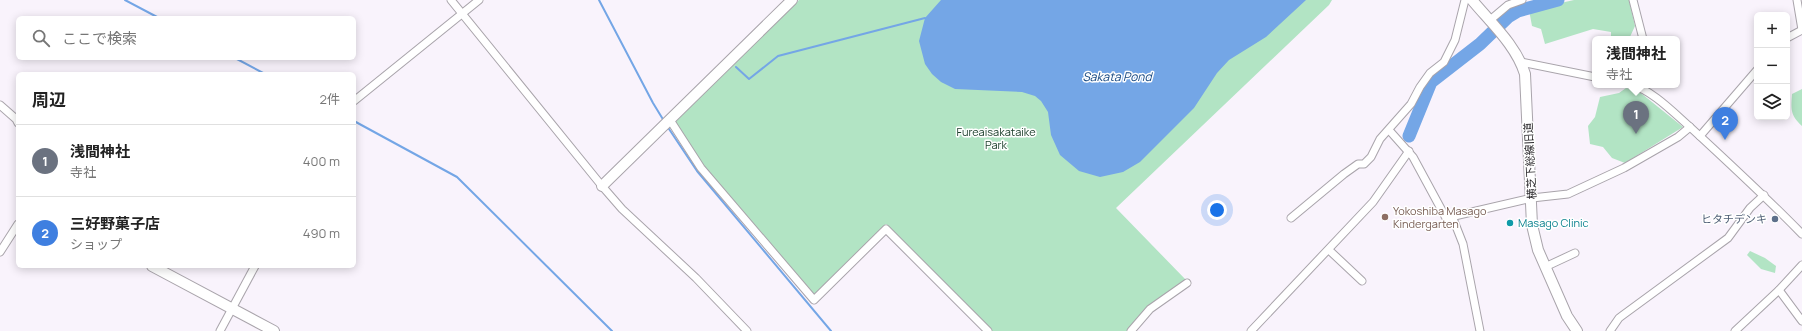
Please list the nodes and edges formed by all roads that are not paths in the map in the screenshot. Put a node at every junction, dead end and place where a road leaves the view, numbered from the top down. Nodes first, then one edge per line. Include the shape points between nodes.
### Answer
1 (451, 0) edge
2 (479, 0) edge
3 (792, 0) edge
4 (1464, 0) edge
5 (1472, 0) edge
6 (1522, 0) edge
7 (1634, 0) edge
8 (1797, 0) edge
9 (462, 13) junction
10 (1489, 21) junction
11 (1802, 30) edge
12 (1642, 36) edge
13 (1790, 36) edge
14 (1521, 62) junction
15 (1754, 73) edge
16 (1592, 76) edge
17 (1640, 88) edge
18 (356, 99) edge
19 (0, 105) edge
20 (16, 119) edge
21 (670, 120) junction
22 (1690, 127) junction
23 (1389, 130) junction
24 (1700, 136) junction
25 (1409, 151) junction
26 (602, 186) junction
27 (1764, 195) junction
28 (1532, 198) junction
29 (1452, 216) junction
30 (1291, 218) dead end
31 (16, 227) edge
32 (1802, 234) edge
33 (1329, 250) junction
34 (0, 252) edge
35 (1575, 253) dead end
36 (1802, 265) edge
37 (1546, 267) junction
38 (156, 268) edge
39 (254, 268) edge
40 (1362, 281) dead end
41 (1187, 283) dead end
42 (1779, 290) junction
43 (232, 308) junction
44 (1802, 321) edge
45 (220, 331) edge
46 (274, 331) edge
47 (747, 331) edge
48 (988, 331) edge
49 (1131, 331) edge
50 (1251, 331) edge
51 (1480, 331) edge
52 (1577, 331) edge
53 (1610, 331) edge
54 (1734, 331) edge

1 - 9 street
2 - 9 street
3 - 21 street
4 - 23 street via 1455,40 1444,62 1430,73 1420,86 1412,104
5 - 10 street, 横芝下総線旧道
6 - 10 street via 1508,5
7 - 12 street
8 - 11 street
9 - 18 street
9 - 26 street
10 - 14 street, 横芝下総線旧道 via 1515,51
11 - 13 street
14 - 16 street
14 - 28 street, 横芝下総線旧道 via 1525,74
15 - 24 street
17 - 22 street via 1665,105
19 - 20 street
21 - 26 street
21 - 48 street via 701,168 814,300 886,229
22 - 24 street
22 - 28 street via 1678,137 1624,168 1568,194
23 - 25 street
23 - 30 street via 1364,164 1358,164 1344,174
24 - 27 street
25 - 29 street via 1446,218
25 - 33 street via 1372,202
26 - 47 street via 622,209 696,278
27 - 32 street
27 - 53 street via 1750,208 1728,238 1619,318
28 - 29 street
28 - 37 street, 横芝下総線旧道 via 1532,225 1538,250
29 - 51 street via 1462,244
31 - 34 street
33 - 40 street
33 - 50 street
35 - 37 street
36 - 42 street
37 - 52 street, 横芝下総線旧道 via 1567,316
38 - 43 street
39 - 43 street
41 - 49 street via 1150,309
42 - 44 street
42 - 54 street
43 - 45 street
43 - 46 street

